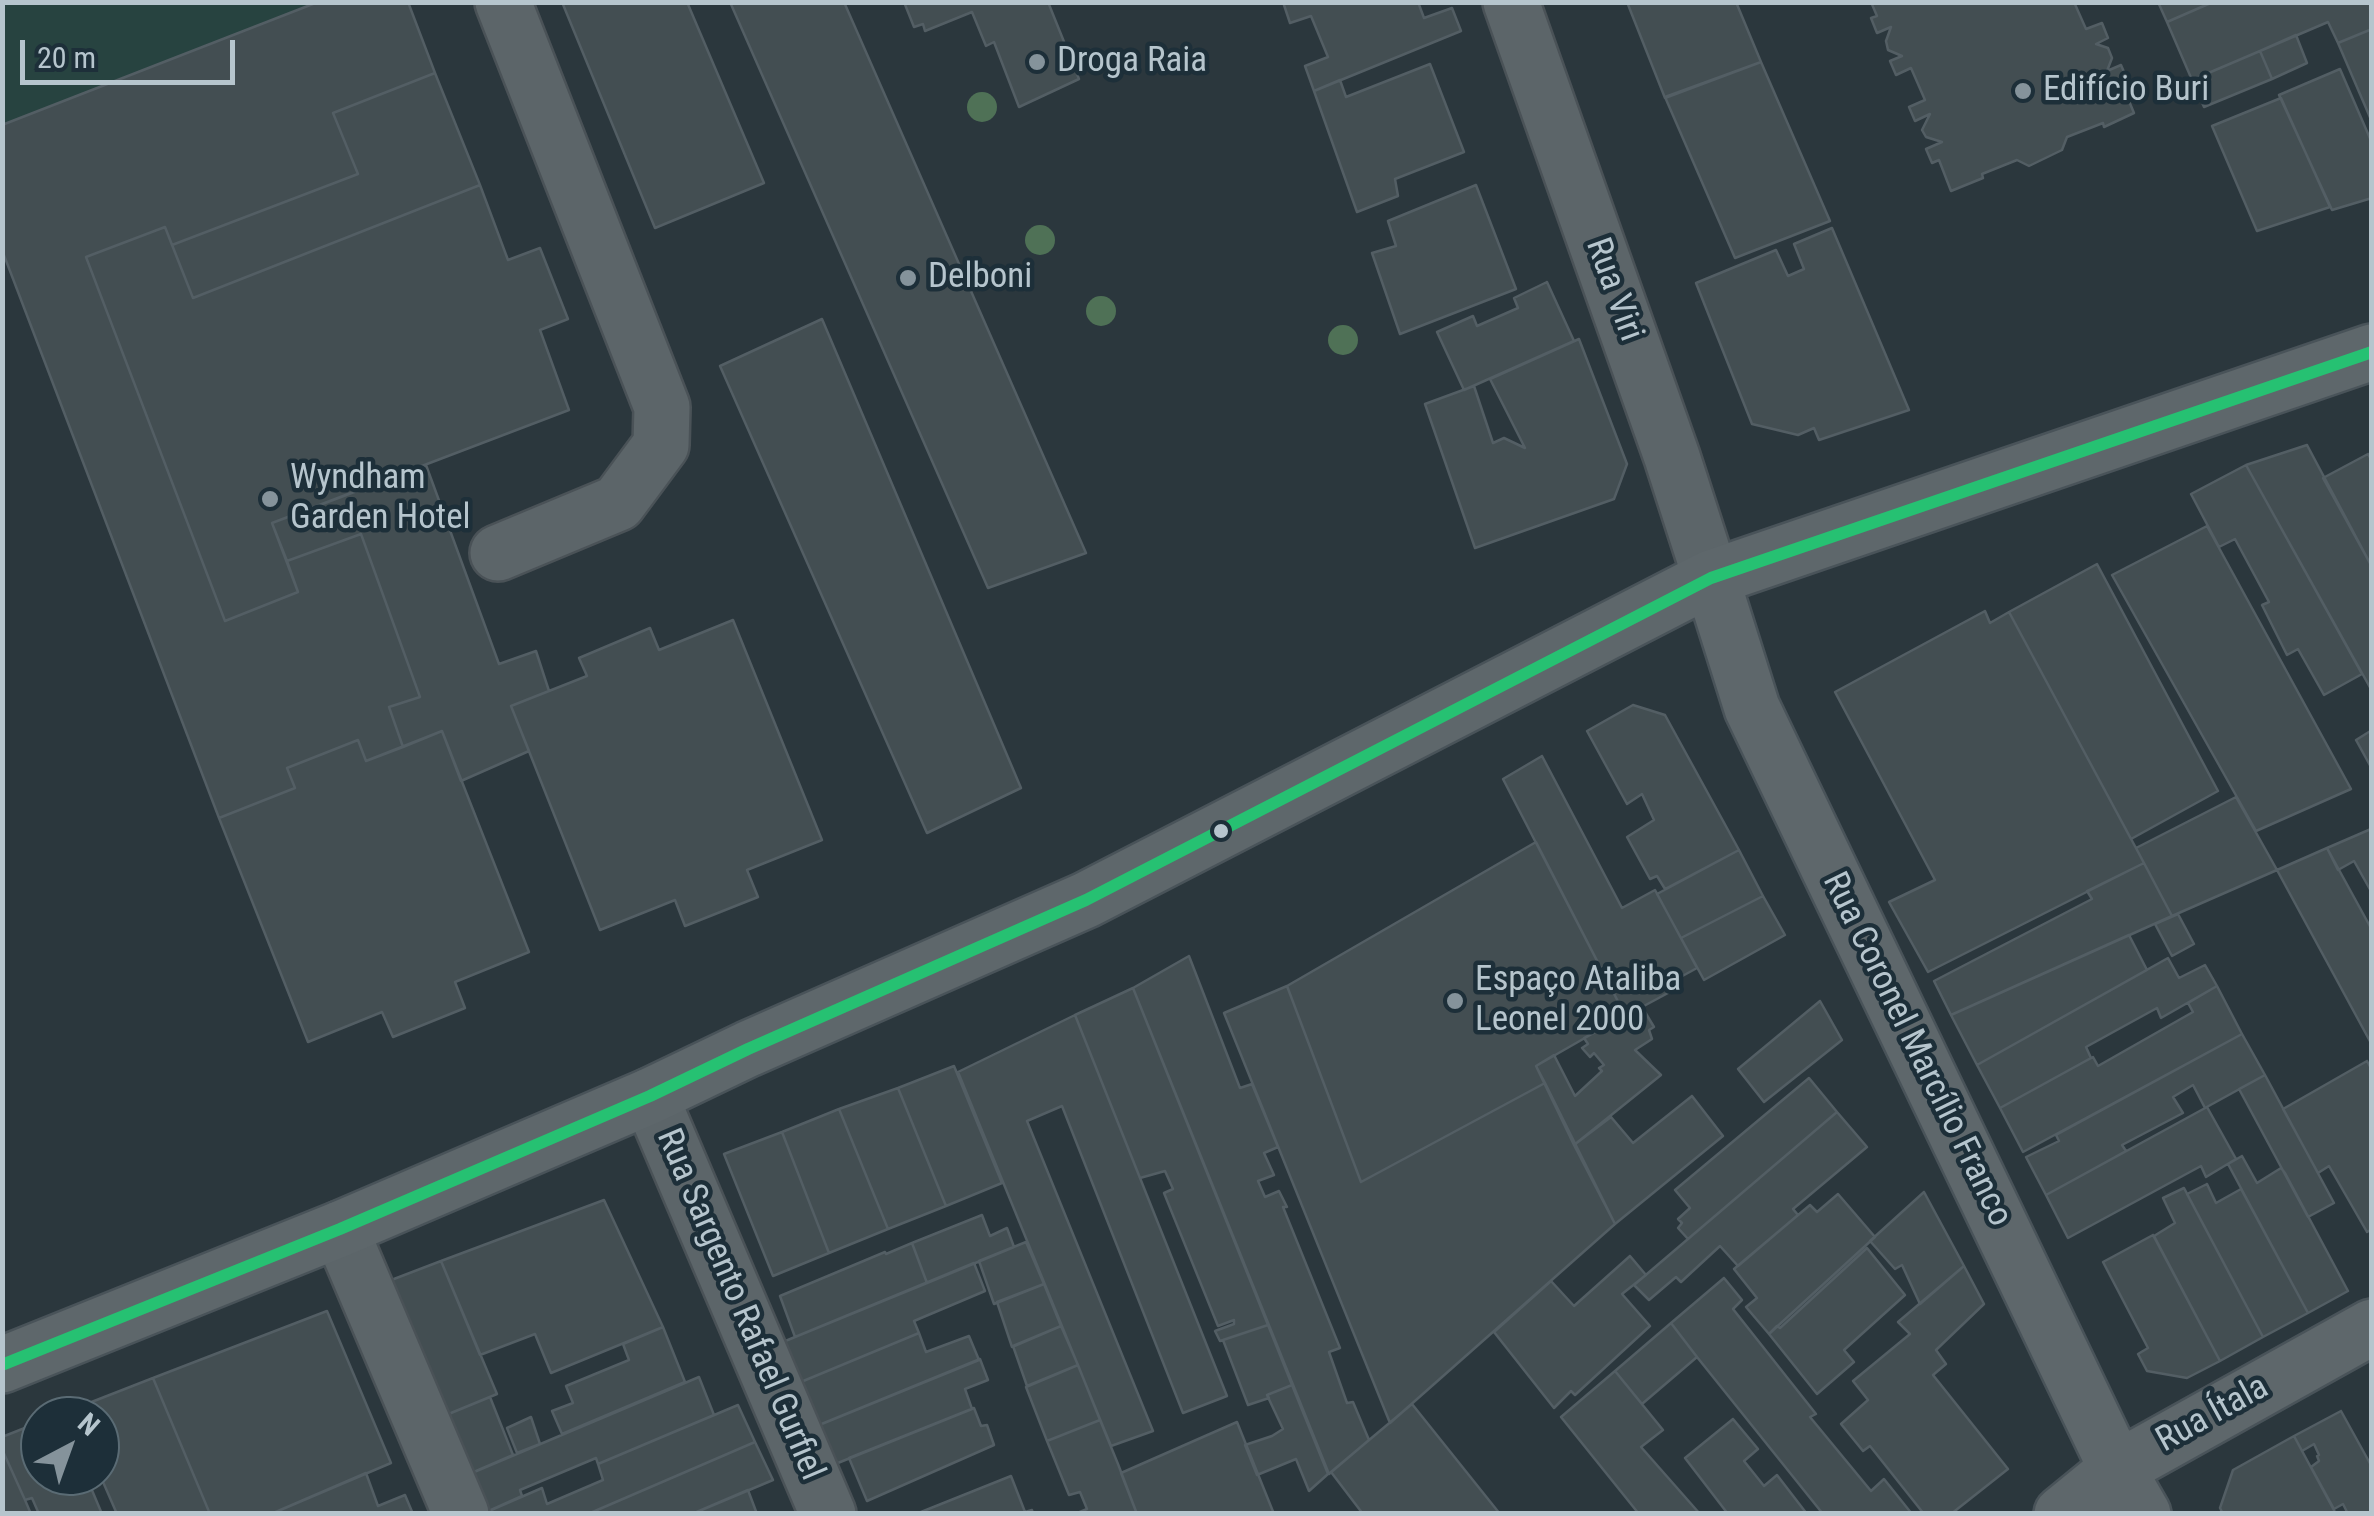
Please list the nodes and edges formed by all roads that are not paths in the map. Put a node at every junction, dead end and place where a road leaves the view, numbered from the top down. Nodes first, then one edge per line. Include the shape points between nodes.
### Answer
1 (503, 2) edge
2 (1511, 2) edge
3 (2372, 352) edge
4 (498, 552) dead end
5 (1711, 578) junction
6 (650, 1096) junction
7 (340, 1229) junction
8 (2372, 1327) edge
9 (2, 1366) edge
10 (2130, 1491) edge
11 (460, 1514) edge
12 (828, 1514) edge
13 (2062, 1514) edge

1 - 4 street via 662,407 661,445 618,503
2 - 5 street, Rua Viri
3 - 5 main road
5 - 6 main road via 1086,900
5 - 10 main road, Rua Coronel Marcílio Franco via 1752,708
6 - 7 main road
6 - 12 street, Rua Sargento Rafael Gurfiel
7 - 9 main road
7 - 11 street
8 - 10 main road, Rua Ítala
10 - 13 main road, Rua Ítala

